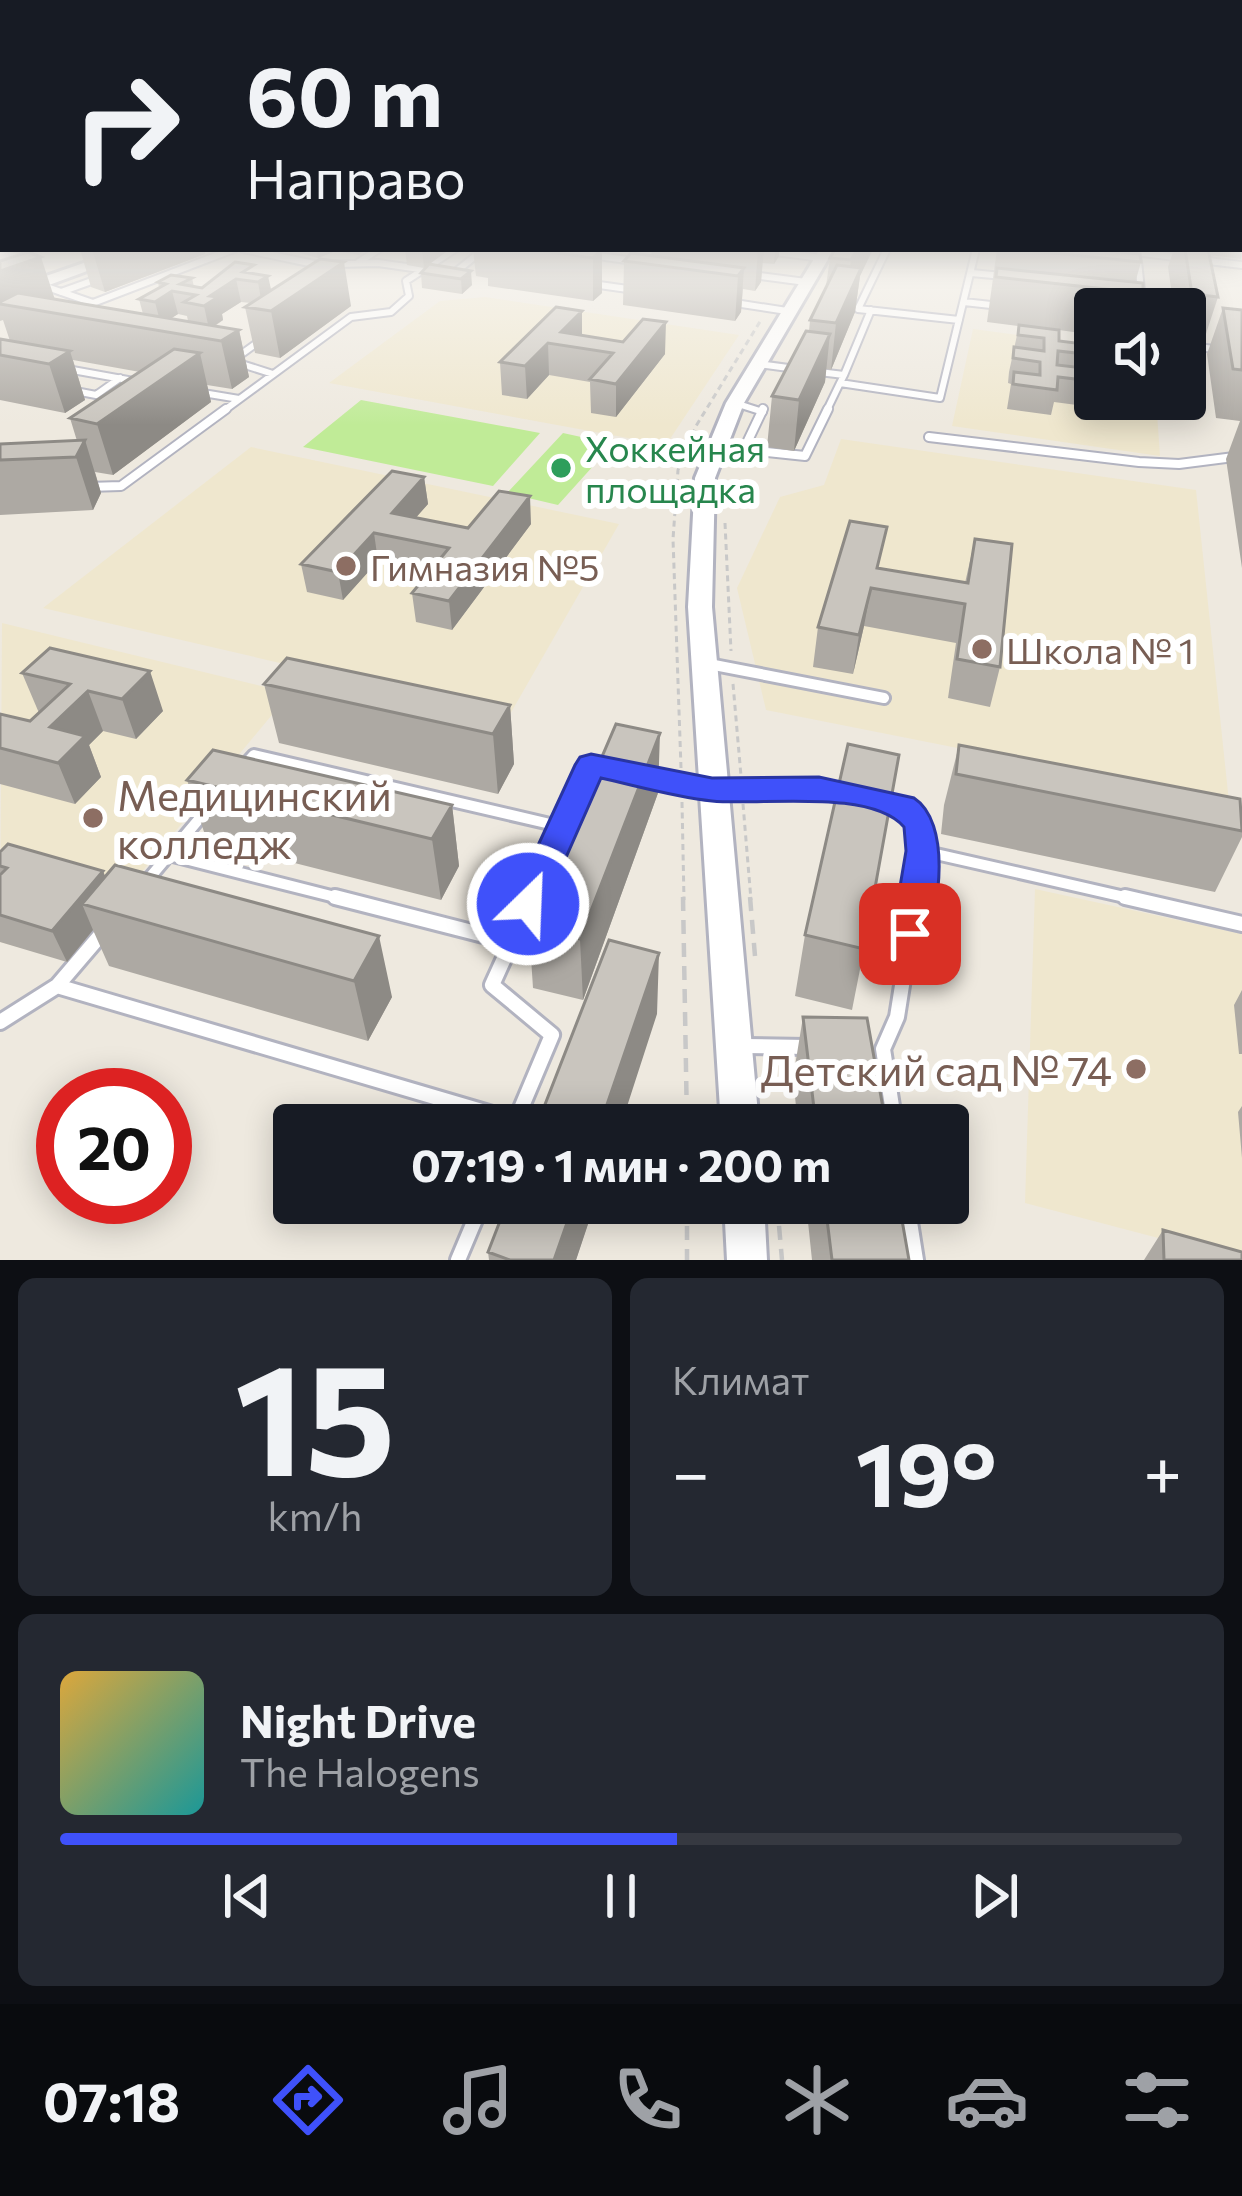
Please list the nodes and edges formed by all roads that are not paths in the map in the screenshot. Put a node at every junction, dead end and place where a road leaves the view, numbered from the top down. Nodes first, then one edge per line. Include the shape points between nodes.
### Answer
1 (397, 307) edge
2 (761, 307) edge
3 (789, 307) edge
4 (859, 307) edge
5 (963, 307) edge
6 (787, 310) junction
7 (871, 310) junction
8 (959, 320) junction
9 (266, 337) edge
10 (1206, 348) edge
11 (1242, 352) edge
12 (758, 364) junction
13 (55, 367) edge
14 (274, 374) junction
15 (120, 379) junction
16 (842, 379) junction
17 (160, 386) edge
18 (58, 388) edge
19 (199, 392) dead end
20 (239, 399) junction
21 (735, 403) junction
22 (929, 437) dead end
23 (729, 449) junction
24 (1242, 456) edge
25 (80, 488) dead end
26 (704, 663) junction
27 (884, 698) dead end
28 (239, 772) edge
29 (712, 790) junction
30 (211, 805) edge
31 (563, 827) junction
32 (923, 851) junction
33 (169, 855) junction
34 (141, 888) edge
35 (113, 920) edge
36 (1242, 924) edge
37 (511, 942) junction
38 (57, 986) junction
39 (0, 1022) edge
40 (736, 1046) junction
41 (823, 1047) edge
42 (863, 1048) edge
43 (883, 1048) junction
44 (451, 1104) edge
45 (523, 1104) edge
46 (739, 1104) edge
47 (892, 1104) edge
48 (473, 1224) edge
49 (745, 1224) edge
50 (911, 1224) edge
51 (458, 1260) edge
52 (747, 1260) edge
53 (916, 1260) edge

1 - 14 lane via 351,317
2 - 6 lane
3 - 6 street
4 - 7 lane
5 - 8 lane
6 - 12 street
7 - 8 lane
7 - 16 lane
8 - 16 lane via 940,398
9 - 14 lane via 232,361
10 - 11 lane
12 - 16 lane
12 - 21 street
13 - 15 lane
14 - 20 lane
15 - 17 lane
15 - 18 lane via 96,394
16 - 23 lane via 805,457
19 - 20 lane
20 - 25 lane via 121,486
21 - 23 street
21 - 23 lane via 764,409
22 - 24 lane via 1133,463
23 - 26 street via 705,478
26 - 27 lane
26 - 29 street
28 - 31 lane via 254,755
29 - 31 lane via 591,765
29 - 32 lane via 819,788 903,807 921,827
29 - 40 street
30 - 33 lane
31 - 37 lane
32 - 36 lane
32 - 43 lane via 897,1017
33 - 34 lane
33 - 37 lane
35 - 38 lane
37 - 45 lane via 492,985 552,1035
38 - 39 lane
38 - 44 lane
40 - 41 lane
40 - 46 street
42 - 43 lane
43 - 47 lane
48 - 51 lane
49 - 52 street
50 - 53 lane

